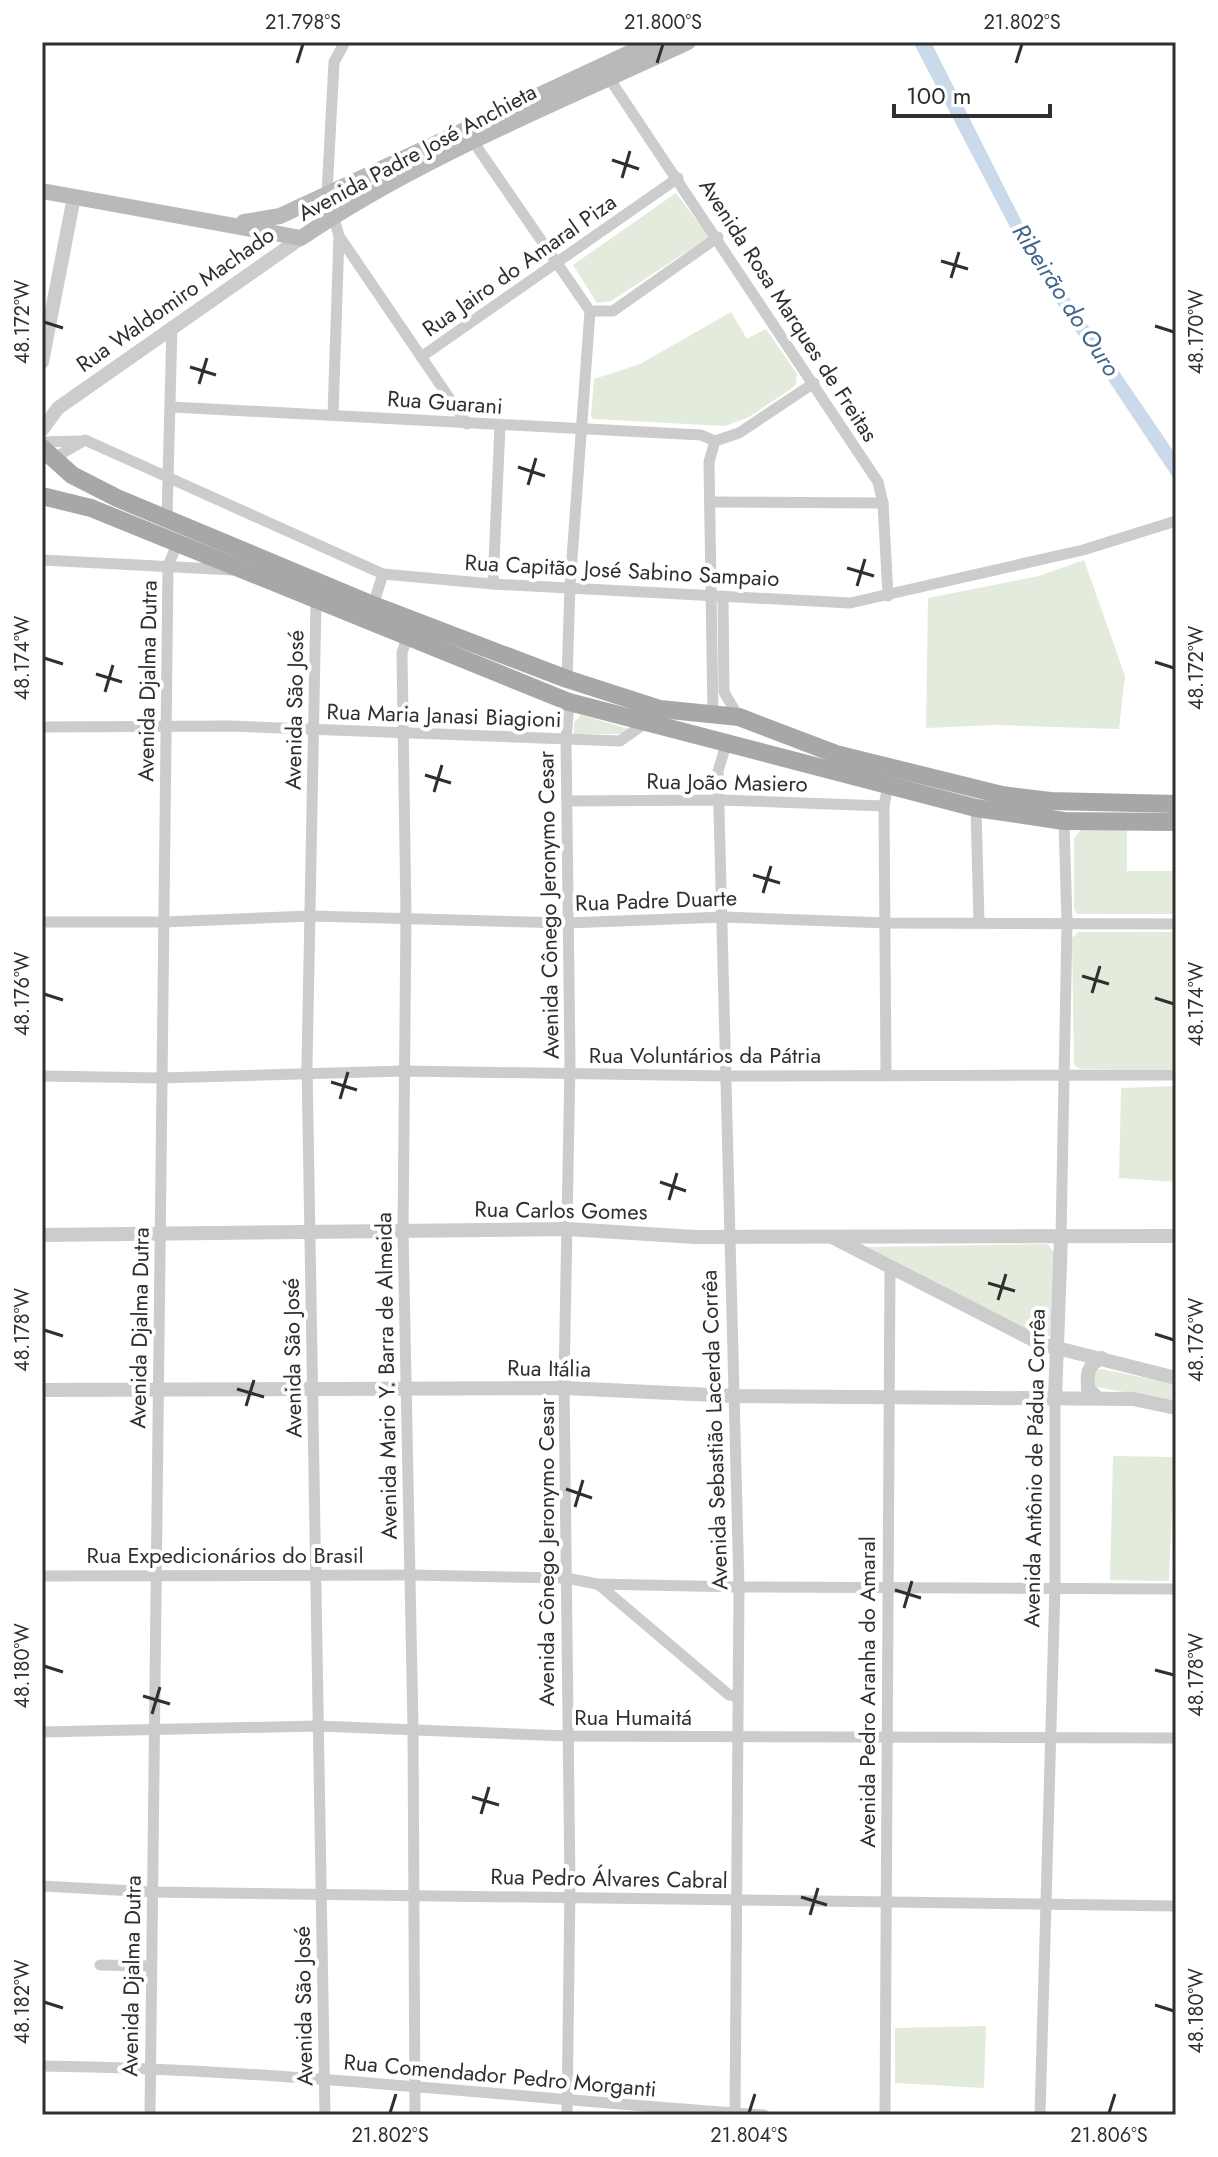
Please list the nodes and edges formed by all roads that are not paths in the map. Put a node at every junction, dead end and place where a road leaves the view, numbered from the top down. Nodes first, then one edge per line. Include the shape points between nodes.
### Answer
1 (345, 42) edge
2 (653, 42) edge
3 (688, 42) edge
4 (606, 72) junction
5 (470, 136) junction
6 (678, 178) junction
7 (42, 191) edge
8 (327, 194) junction
9 (74, 197) junction
10 (332, 217) junction
11 (231, 224) junction
12 (339, 236) junction
13 (718, 237) junction
14 (301, 238) junction
15 (557, 264) junction
16 (590, 311) junction
17 (172, 326) junction
18 (421, 357) junction
19 (42, 362) edge
20 (814, 383) junction
21 (172, 407) junction
22 (333, 415) junction
23 (467, 424) junction
24 (500, 426) junction
25 (581, 429) junction
26 (42, 430) edge
27 (85, 440) junction
28 (715, 441) junction
29 (46, 449) edge
30 (169, 478) junction
31 (42, 496) edge
32 (710, 502) junction
33 (883, 503) junction
34 (167, 517) junction
35 (1176, 521) edge
36 (200, 531) junction
37 (177, 544) junction
38 (42, 560) edge
39 (168, 566) junction
40 (245, 571) junction
41 (383, 574) junction
42 (493, 584) junction
43 (570, 586) junction
44 (718, 595) junction
45 (888, 596) junction
46 (316, 601) junction
47 (373, 605) junction
48 (407, 637) junction
49 (567, 679) junction
50 (569, 702) junction
51 (713, 715) junction
52 (746, 719) junction
53 (647, 722) junction
54 (42, 727) edge
55 (167, 727) junction
56 (313, 729) junction
57 (405, 731) junction
58 (566, 740) junction
59 (727, 745) junction
60 (888, 785) junction
61 (720, 800) junction
62 (569, 801) junction
63 (1176, 804) edge
64 (884, 806) junction
65 (976, 808) junction
66 (1064, 821) junction
67 (1176, 822) edge
68 (311, 916) junction
69 (406, 916) junction
70 (724, 917) junction
71 (42, 922) edge
72 (164, 922) junction
73 (979, 922) junction
74 (567, 923) junction
75 (887, 923) junction
76 (1067, 924) junction
77 (1176, 924) edge
78 (404, 1071) junction
79 (307, 1073) junction
80 (886, 1073) junction
81 (570, 1075) junction
82 (1064, 1075) junction
83 (1176, 1075) edge
84 (42, 1076) edge
85 (725, 1076) junction
86 (161, 1078) junction
87 (568, 1229) junction
88 (160, 1231) junction
89 (403, 1231) junction
90 (310, 1234) junction
91 (42, 1235) edge
92 (830, 1236) junction
93 (1061, 1236) junction
94 (1176, 1236) edge
95 (728, 1237) junction
96 (890, 1269) junction
97 (1056, 1348) junction
98 (1102, 1358) junction
99 (1176, 1378) edge
100 (158, 1388) junction
101 (565, 1388) junction
102 (42, 1390) edge
103 (407, 1390) junction
104 (312, 1391) junction
105 (735, 1396) junction
106 (889, 1397) junction
107 (1098, 1398) junction
108 (1055, 1399) junction
109 (1176, 1408) edge
110 (316, 1574) junction
111 (410, 1575) junction
112 (42, 1576) edge
113 (155, 1577) junction
114 (566, 1578) junction
115 (597, 1584) junction
116 (1055, 1586) junction
117 (739, 1587) junction
118 (887, 1587) junction
119 (1176, 1589) edge
120 (737, 1696) junction
121 (318, 1726) junction
122 (413, 1728) junction
123 (42, 1732) edge
124 (155, 1732) junction
125 (567, 1736) junction
126 (736, 1737) junction
127 (1050, 1737) junction
128 (887, 1738) junction
129 (1176, 1738) edge
130 (42, 1886) edge
131 (152, 1892) junction
132 (320, 1894) junction
133 (412, 1895) junction
134 (570, 1897) junction
135 (735, 1900) junction
136 (885, 1902) junction
137 (1045, 1905) junction
138 (1176, 1906) edge
139 (100, 1965) dead end
140 (151, 1966) junction
141 (42, 2066) edge
142 (151, 2069) junction
143 (325, 2080) junction
144 (415, 2086) junction
145 (567, 2109) edge
146 (735, 2114) edge
147 (150, 2115) edge
148 (325, 2115) edge
149 (415, 2115) edge
150 (764, 2115) edge
151 (885, 2115) edge
152 (1040, 2115) edge

1 - 8 street via 334,62
2 - 4 main road, Avenida Padre José Anchieta
3 - 4 main road, Avenida Padre José Anchieta
4 - 5 main road, Avenida Padre José Anchieta
4 - 6 street, Avenida Rosa Marques de Freitas
5 - 8 main road, Avenida Padre José Anchieta
5 - 10 main road, Avenida Padre José Anchieta
5 - 15 street
6 - 13 street, Avenida Rosa Marques de Freitas
6 - 15 street, Rua Jairo do Amaral Piza
7 - 9 main road
8 - 10 street
8 - 11 main road, Avenida Padre José Anchieta via 280,216
9 - 11 main road
9 - 19 street
10 - 12 street
10 - 14 main road, Avenida Padre José Anchieta
11 - 14 main road, Avenida Padre José Anchieta
12 - 18 street
12 - 22 street
13 - 16 street via 613,311
13 - 20 street, Avenida Rosa Marques de Freitas
14 - 17 street, Rua Waldomiro Machado
15 - 16 street
15 - 18 street, Rua Jairo do Amaral Piza
16 - 25 street
17 - 21 street
17 - 26 street, Rua Waldomiro Machado via 58,408
18 - 23 street
20 - 28 street via 739,433
20 - 33 street, Avenida Rosa Marques de Freitas via 878,482
21 - 22 street, Rua Guarani
21 - 30 street
22 - 23 street, Rua Guarani
23 - 24 street, Rua Guarani
24 - 25 street, Rua Guarani
24 - 42 street
25 - 28 street, Rua Guarani via 701,435
25 - 43 street
27 - 29 street
27 - 29 street, Rua Capitão José Sabino Sampaio
27 - 30 street, Rua Capitão José Sabino Sampaio
28 - 32 street via 709,462
29 - 34 main road via 93,487
30 - 34 street
30 - 41 street, Rua Capitão José Sabino Sampaio
31 - 37 main road via 91,508
32 - 33 street
32 - 44 street
33 - 45 street, Avenida Rosa Marques de Freitas
34 - 36 main road
35 - 45 street, Rua Capitão José Sabino Sampaio via 1083,550
36 - 37 main road
36 - 47 main road
37 - 39 street, Avenida Djalma Dutra
37 - 40 main road
38 - 39 street
39 - 40 street
39 - 55 street, Avenida Djalma Dutra
40 - 46 main road
41 - 42 street, Rua Capitão José Sabino Sampaio
41 - 47 street
42 - 43 street, Rua Capitão José Sabino Sampaio
43 - 44 street, Rua Capitão José Sabino Sampaio
43 - 49 street
44 - 45 street, Rua Capitão José Sabino Sampaio via 850,603
44 - 51 street
44 - 52 street via 724,692
46 - 48 main road
46 - 56 street, Avenida São José
47 - 49 main road
48 - 50 main road
48 - 57 street, Avenida Mario Y. Barra de Almeida via 402,653
49 - 51 main road via 660,709
50 - 53 main road
50 - 58 street, Avenida Cônego Jeronymo Cesar
51 - 52 main road
51 - 59 main road
52 - 59 main road via 754,737
52 - 63 main road via 836,754 1002,795
53 - 58 street, Rua Maria Janasi Biagioni via 620,741
53 - 59 main road
54 - 55 street, Rua Maria Janasi Biagioni
55 - 56 street, Rua Maria Janasi Biagioni
55 - 72 street, Avenida Djalma Dutra
56 - 57 street, Rua Maria Janasi Biagioni
56 - 68 street, Avenida São José
57 - 58 street, Rua Maria Janasi Biagioni
57 - 69 street, Avenida Mario Y. Barra de Almeida
58 - 62 street, Avenida Cônego Jeronymo Cesar
59 - 60 main road
59 - 61 street, Avenida Sebastião Lacerda Corrêa via 718,771
60 - 64 street
60 - 65 main road
61 - 62 street, Rua João Masiero
61 - 64 street, Rua João Masiero
61 - 70 street, Avenida Sebastião Lacerda Corrêa
62 - 74 street, Avenida Cônego Jeronymo Cesar
64 - 75 street
65 - 66 main road
65 - 73 street
66 - 67 main road
66 - 76 street, Avenida Antônio de Pádua Corrêa
68 - 69 street, Rua Padre Duarte
68 - 72 street, Rua Padre Duarte
68 - 79 street, Avenida São José
69 - 74 street, Rua Padre Duarte
69 - 78 street, Avenida Mario Y. Barra de Almeida
70 - 74 street, Rua Padre Duarte
70 - 75 street, Rua Padre Duarte
70 - 85 street, Avenida Sebastião Lacerda Corrêa
71 - 72 street, Rua Padre Duarte
72 - 86 street, Avenida Djalma Dutra
73 - 75 street, Rua Padre Duarte
73 - 76 street, Rua Padre Duarte
74 - 81 street, Avenida Cônego Jeronymo Cesar
75 - 80 street
76 - 77 street, Rua Padre Duarte
76 - 82 street, Avenida Antônio de Pádua Corrêa
78 - 79 street, Rua Voluntários da Pátria
78 - 81 street, Rua Voluntários da Pátria
78 - 89 street, Avenida Mario Y. Barra de Almeida
79 - 86 street, Rua Voluntários da Pátria
79 - 90 street, Avenida São José
80 - 82 street, Rua Voluntários da Pátria
80 - 85 street, Rua Voluntários da Pátria
81 - 85 street, Rua Voluntários da Pátria
81 - 87 street, Avenida Cônego Jeronymo Cesar
82 - 83 street, Rua Voluntários da Pátria
82 - 93 street, Avenida Antônio de Pádua Corrêa
84 - 86 street, Rua Voluntários da Pátria
85 - 95 street, Avenida Sebastião Lacerda Corrêa
86 - 88 street, Avenida Djalma Dutra
87 - 89 street, Rua Carlos Gomes
87 - 95 street, Rua Carlos Gomes
87 - 101 street, Avenida Cônego Jeronymo Cesar
88 - 90 street, Rua Carlos Gomes
88 - 91 street, Rua Carlos Gomes
88 - 100 street, Avenida Djalma Dutra
89 - 90 street, Rua Carlos Gomes
89 - 103 street, Avenida Mario Y. Barra de Almeida
90 - 104 street, Avenida São José
92 - 93 street, Rua Carlos Gomes
92 - 95 street, Rua Carlos Gomes
92 - 96 street
93 - 94 street, Rua Carlos Gomes
93 - 97 street, Avenida Antônio de Pádua Corrêa
95 - 105 street, Avenida Sebastião Lacerda Corrêa
96 - 97 street
96 - 106 street, Avenida Pedro Aranha do Amaral
97 - 98 street
97 - 108 street, Avenida Antônio de Pádua Corrêa
98 - 99 street
98 - 107 street via 1087,1374 1088,1389
100 - 102 street, Rua Itália
100 - 104 street, Rua Itália
100 - 113 street, Avenida Djalma Dutra
101 - 103 street, Rua Itália
101 - 105 street, Rua Itália
101 - 114 street, Avenida Cônego Jeronymo Cesar
103 - 104 street, Rua Itália
103 - 111 street, Avenida Mario Y. Barra de Almeida
104 - 110 street, Avenida São José
105 - 106 street, Rua Itália
105 - 117 street, Avenida Sebastião Lacerda Corrêa
106 - 108 street, Rua Itália
106 - 118 street, Avenida Pedro Aranha do Amaral
107 - 108 street, Rua Itália
107 - 109 street, Rua Itália
108 - 116 street, Avenida Antônio de Pádua Corrêa
110 - 111 street, Rua Expedicionários do Brasil
110 - 113 street, Rua Expedicionários do Brasil
110 - 121 street, Avenida São José
111 - 114 street, Rua Expedicionários do Brasil
111 - 122 street, Avenida Mario Y. Barra de Almeida
112 - 113 street, Rua Expedicionários do Brasil
113 - 124 street, Avenida Djalma Dutra
114 - 115 street, Rua Expedicionários do Brasil
114 - 125 street, Avenida Cônego Jeronymo Cesar
115 - 117 street, Rua Expedicionários do Brasil
115 - 120 street via 729,1695
116 - 118 street, Rua Expedicionários do Brasil
116 - 119 street, Rua Expedicionários do Brasil
116 - 127 street, Avenida Antônio de Pádua Corrêa
117 - 118 street, Rua Expedicionários do Brasil
117 - 120 street, Avenida Sebastião Lacerda Corrêa
118 - 128 street, Avenida Pedro Aranha do Amaral
120 - 126 street, Avenida Sebastião Lacerda Corrêa
121 - 122 street, Rua Humaitá
121 - 124 street, Rua Humaitá
121 - 132 street, Avenida São José
122 - 125 street, Rua Humaitá
122 - 133 street, Avenida Mario Y. Barra de Almeida
123 - 124 street, Rua Humaitá
124 - 131 street, Avenida Djalma Dutra
125 - 126 street, Rua Humaitá
125 - 134 street, Avenida Cônego Jeronymo Cesar
126 - 128 street, Rua Humaitá
126 - 135 street, Avenida Sebastião Lacerda Corrêa
127 - 128 street, Rua Humaitá
127 - 129 street, Rua Humaitá
127 - 137 street, Avenida Antônio de Pádua Corrêa
128 - 136 street, Avenida Pedro Aranha do Amaral
130 - 131 street, Rua Pedro Álvares Cabral
131 - 132 street, Rua Pedro Álvares Cabral
131 - 140 street, Avenida Djalma Dutra
132 - 133 street, Rua Pedro Álvares Cabral
132 - 143 street, Avenida São José
133 - 134 street, Rua Pedro Álvares Cabral
133 - 144 street, Avenida Mario Y. Barra de Almeida
134 - 135 street, Rua Pedro Álvares Cabral
134 - 145 street, Avenida Cônego Jeronymo Cesar
135 - 136 street, Rua Pedro Álvares Cabral
135 - 146 street, Avenida Sebastião Lacerda Corrêa
136 - 137 street, Rua Pedro Álvares Cabral
136 - 151 street, Avenida Pedro Aranha do Amaral
137 - 138 street, Rua Pedro Álvares Cabral
137 - 152 street, Avenida Antônio de Pádua Corrêa
139 - 140 street
140 - 142 street, Avenida Djalma Dutra
141 - 142 street, Rua Comendador Pedro Morganti
142 - 143 street, Rua Comendador Pedro Morganti
142 - 147 street, Avenida Djalma Dutra
143 - 144 street, Rua Comendador Pedro Morganti
143 - 148 street, Avenida São José
144 - 145 street, Rua Comendador Pedro Morganti
144 - 149 street, Avenida Mario Y. Barra de Almeida
145 - 146 street, Rua Comendador Pedro Morganti
146 - 150 street, Rua Comendador Pedro Morganti

